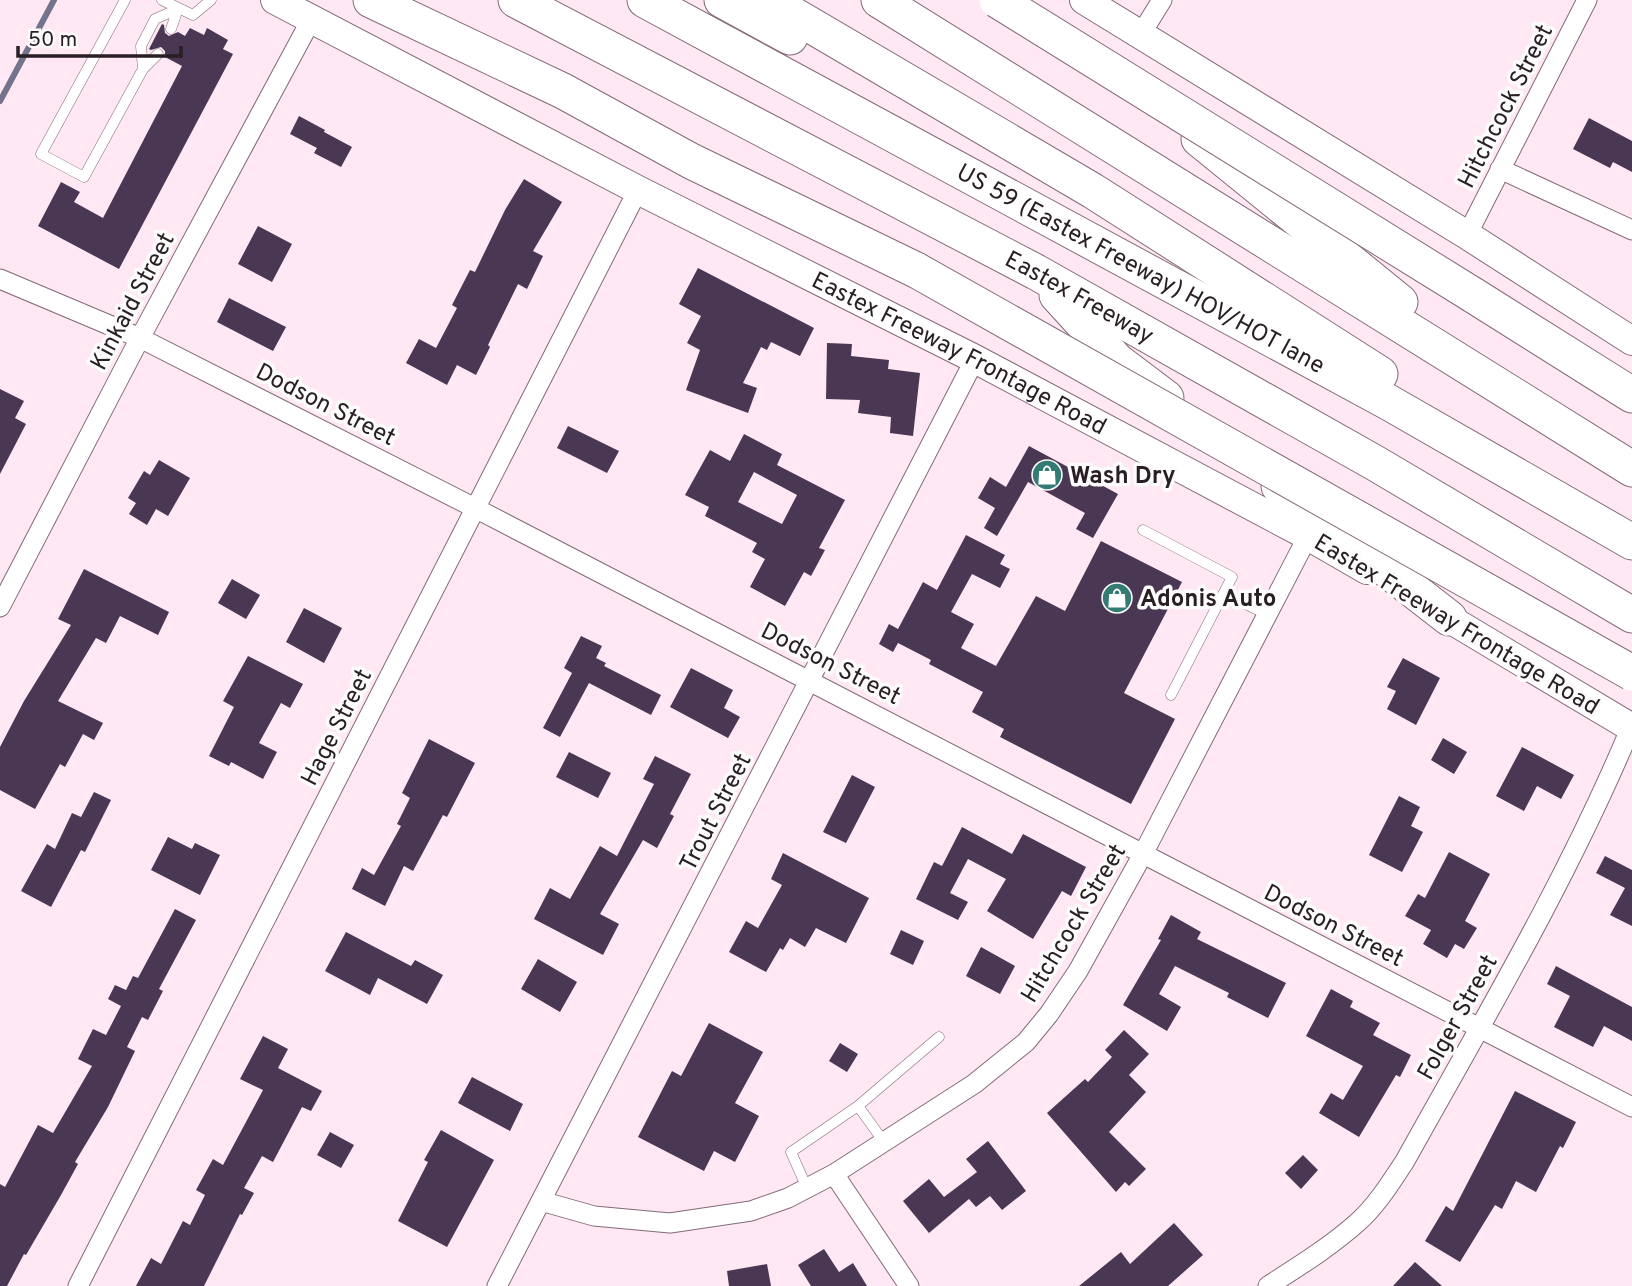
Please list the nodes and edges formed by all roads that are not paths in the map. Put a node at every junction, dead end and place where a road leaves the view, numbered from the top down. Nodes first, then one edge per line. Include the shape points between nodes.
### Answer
1 (125, 0) edge
2 (162, 0) edge
3 (211, 0) edge
4 (275, 0) edge
5 (371, 0) edge
6 (516, 0) edge
7 (645, 0) edge
8 (689, 0) edge
9 (722, 0) edge
10 (768, 0) edge
11 (879, 0) edge
12 (997, 0) edge
13 (1026, 0) edge
14 (1084, 0) edge
15 (1161, 0) edge
16 (1587, 0) edge
17 (178, 9) junction
18 (310, 20) junction
19 (171, 29) dead end
20 (1141, 34) junction
21 (158, 54) dead end
22 (144, 69) junction
23 (1500, 169) junction
24 (638, 190) junction
25 (1632, 230) edge
26 (1467, 235) junction
27 (1036, 272) junction
28 (0, 279) edge
29 (140, 338) junction
30 (1632, 341) edge
31 (1341, 349) junction
32 (975, 359) junction
33 (1632, 395) edge
34 (1517, 397) junction
35 (1388, 402) junction
36 (1632, 469) edge
37 (475, 508) junction
38 (1143, 530) dead end
39 (1308, 536) junction
40 (1628, 540) edge
41 (1224, 593) junction
42 (0, 607) edge
43 (1266, 614) junction
44 (1632, 615) edge
45 (1449, 618) junction
46 (1632, 673) edge
47 (811, 680) junction
48 (1171, 695) dead end
49 (1631, 728) edge
50 (1143, 854) junction
51 (1479, 1028) junction
52 (939, 1037) dead end
53 (858, 1106) junction
54 (1632, 1107) edge
55 (884, 1142) junction
56 (834, 1174) junction
57 (807, 1188) junction
58 (541, 1201) junction
59 (78, 1286) edge
60 (497, 1286) edge
61 (909, 1286) edge
62 (1268, 1286) edge

1 - 22 lane via 41,154 84,177
2 - 17 lane
3 - 17 lane via 193,15
4 - 18 main road, Eastex Freeway Frontage Road
5 - 46 highway, bridge via 563,91 691,161 916,270
6 - 27 highway, Eastex Freeway
7 - 35 highway, US 59 (Eastex Freeway) HOV/HOT lane
8 - 35 highway via 1000,174
9 - 31 highway
10 - 31 highway via 1093,191
11 - 34 highway
12 - 33 highway, bridge
13 - 34 highway
14 - 20 main road
15 - 20 street
16 - 23 street, Hitchcock Street
17 - 19 lane
17 - 22 lane via 155,19 141,46
18 - 24 main road, Eastex Freeway Frontage Road
18 - 29 street, Kinkaid Street
20 - 26 main road
21 - 22 lane
23 - 25 street
23 - 26 street, Hitchcock Street
24 - 32 main road, Eastex Freeway Frontage Road
24 - 37 street, Hage Street
26 - 30 main road
27 - 44 highway, Eastex Freeway via 1375,463
27 - 45 highway via 1117,360
28 - 29 street, Dodson Street
29 - 37 street, Dodson Street
29 - 42 street, Kinkaid Street
31 - 40 highway
32 - 39 main road, Eastex Freeway Frontage Road
32 - 47 street, Trout Street
34 - 36 highway
35 - 40 highway, US 59 (Eastex Freeway) HOV/HOT lane
37 - 47 street, Dodson Street
37 - 59 street, Hage Street
38 - 41 lane via 1232,577
39 - 43 street, Hitchcock Street
39 - 45 main road, Eastex Freeway Frontage Road
41 - 43 lane
41 - 48 lane
43 - 50 street, Hitchcock Street
45 - 49 main road, Eastex Freeway Frontage Road
47 - 50 street, Dodson Street
47 - 58 street, Trout Street
49 - 51 street, Folger Street via 1564,873
50 - 51 street, Dodson Street
50 - 55 street, Hitchcock Street via 1078,971 1026,1042 974,1084
51 - 54 street, Dodson Street
51 - 62 street, Folger Street via 1387,1189 1360,1221
52 - 53 lane
53 - 55 lane
53 - 57 lane via 791,1152
55 - 56 street, Hitchcock Street
56 - 57 street, Hitchcock Street
56 - 61 street
57 - 58 street, Hitchcock Street via 751,1211 670,1223 594,1216
58 - 60 street, Trout Street

